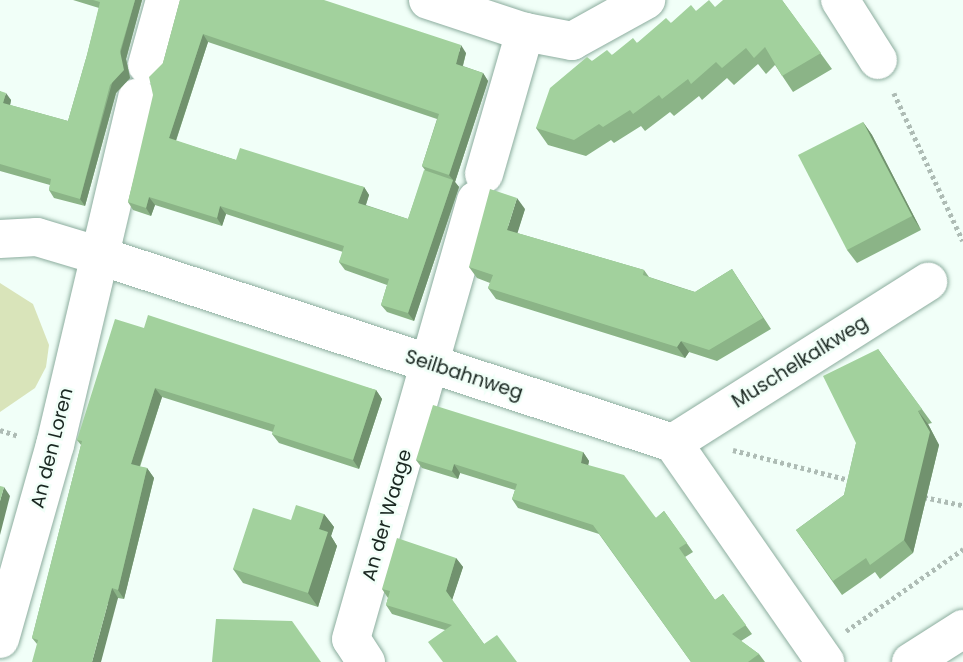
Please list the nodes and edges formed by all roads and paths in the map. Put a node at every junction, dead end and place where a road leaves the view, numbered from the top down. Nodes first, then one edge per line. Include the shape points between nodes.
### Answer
1 (165, 0) edge
2 (428, 0) edge
3 (646, 0) edge
4 (840, 0) edge
5 (525, 32) junction
6 (878, 60) joint
7 (0, 239) edge
8 (963, 241) edge
9 (97, 255) junction
10 (928, 282) dead end
11 (430, 364) junction
12 (673, 443) junction
13 (863, 484) edge
14 (924, 497) dead end
15 (963, 505) edge
16 (963, 549) edge
17 (963, 629) edge
18 (0, 639) edge
19 (821, 657) edge
20 (366, 662) edge
21 (911, 662) edge

1 - 9 street, An den Loren
2 - 5 street
3 - 5 street via 572,41
4 - 6 street
5 - 11 street, An der Waage
6 - 8 path
7 - 9 street, Seilbahnweg via 37,237
9 - 11 street, Seilbahnweg
9 - 18 street, An den Loren via 55,445
10 - 12 street, Muschelkalkweg
11 - 12 street, Seilbahnweg
11 - 20 street, An der Waage via 351,639
12 - 13 path via 720,446
12 - 19 street
14 - 15 path
16 - 19 path
17 - 21 street

